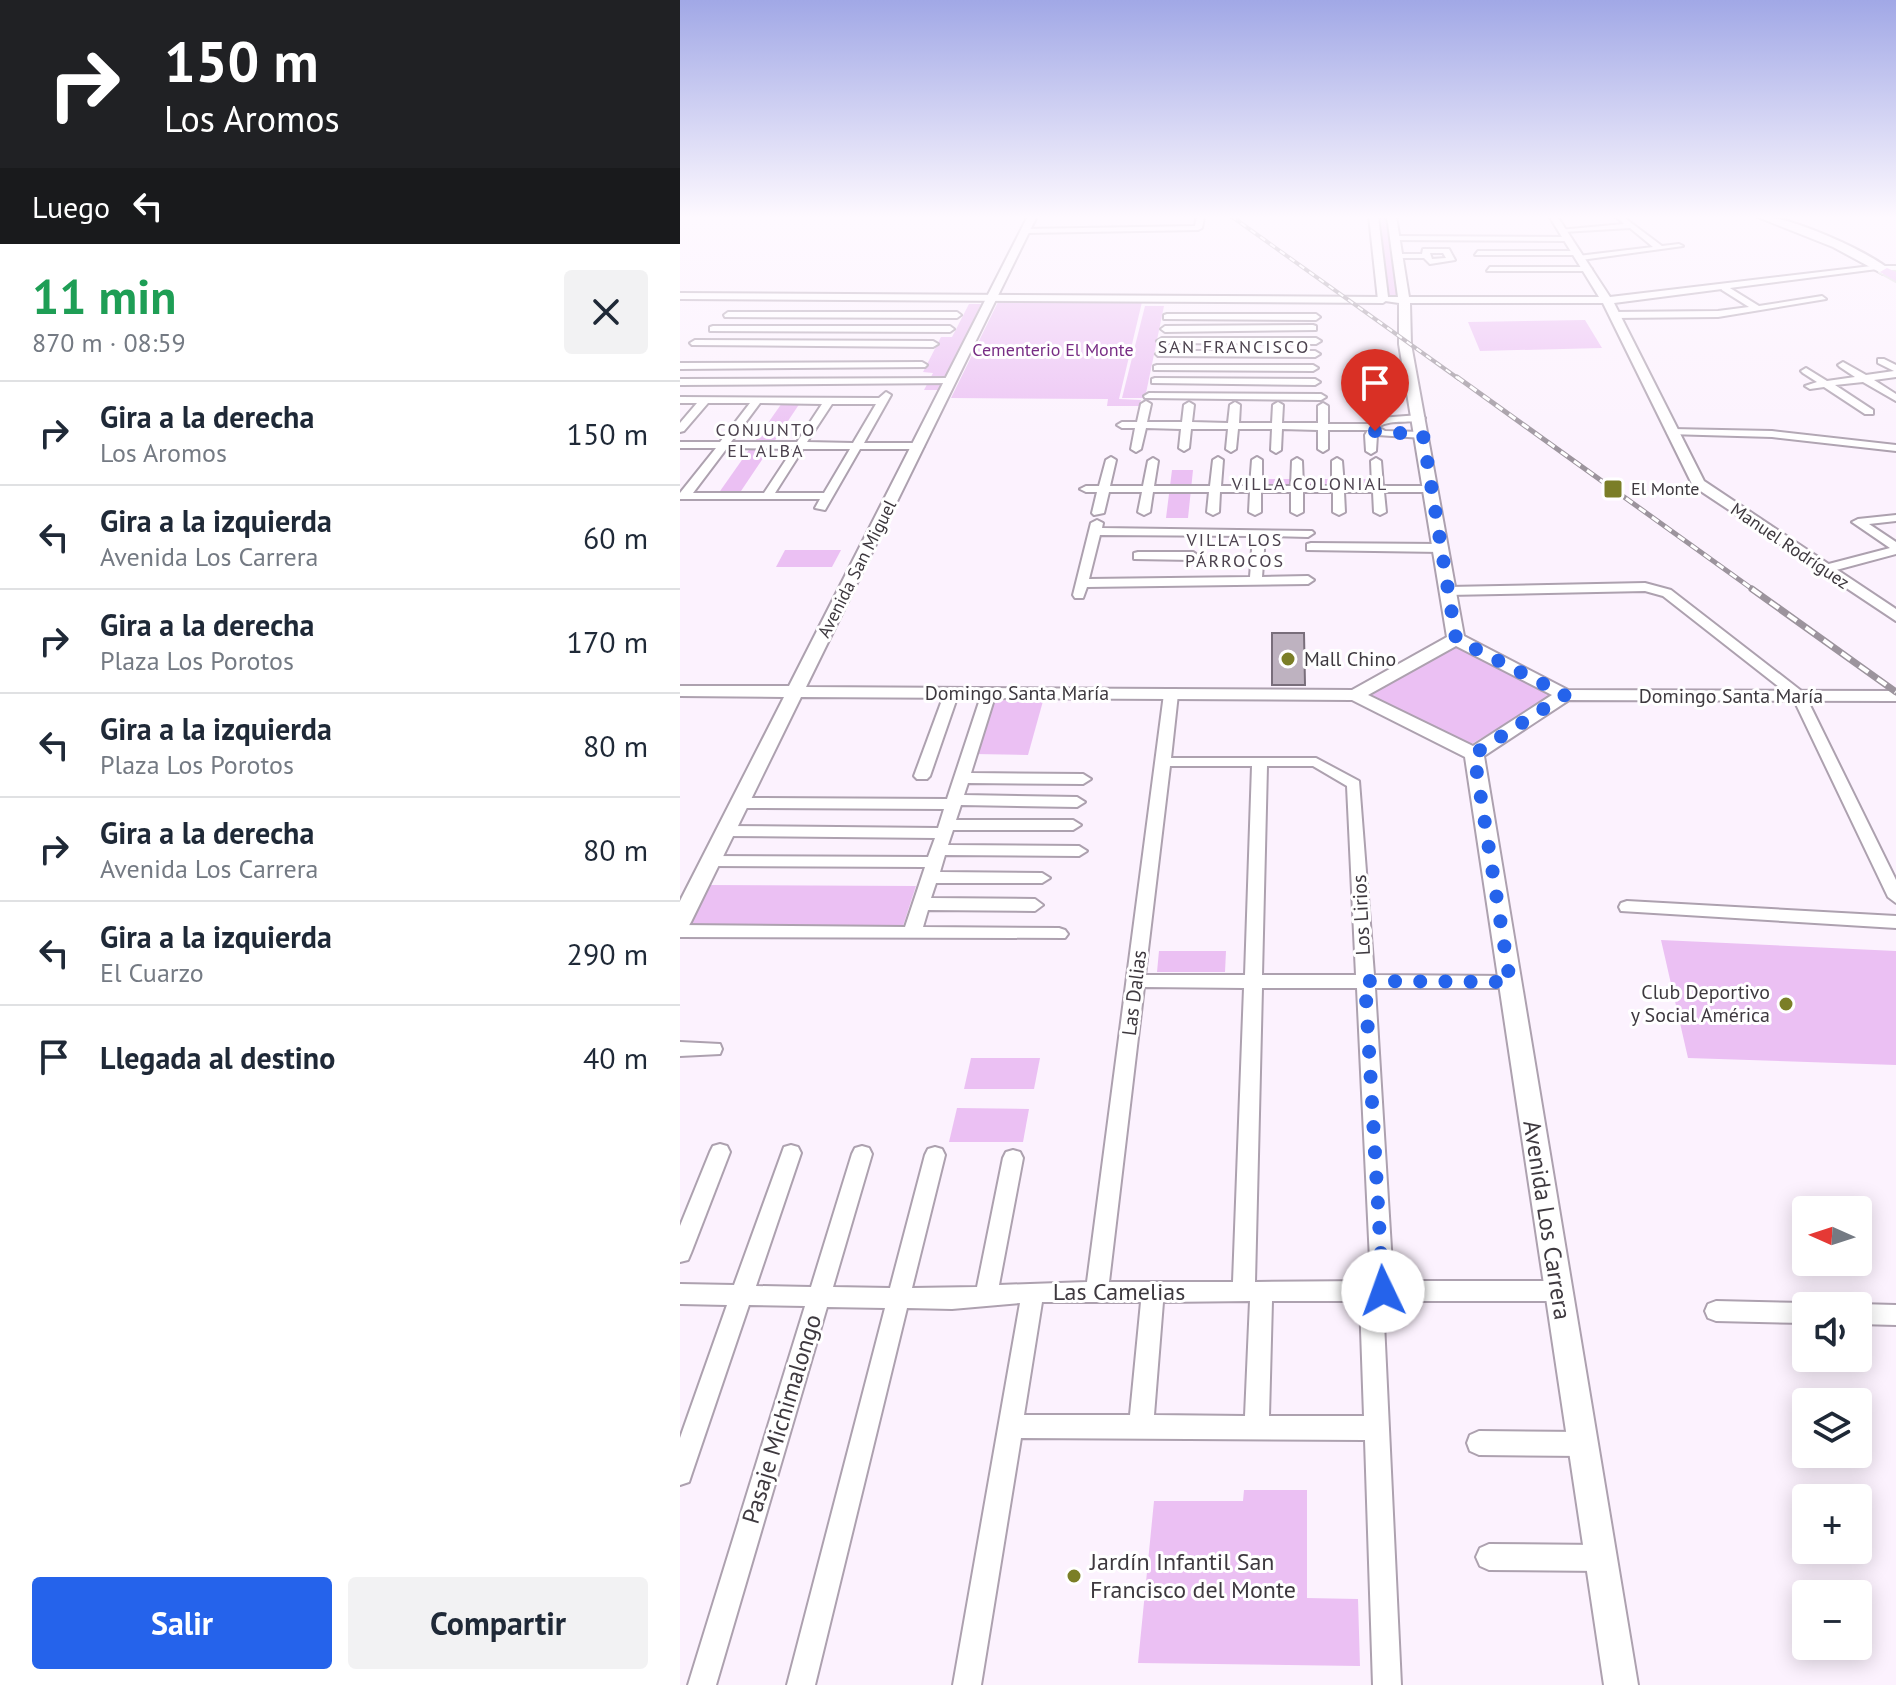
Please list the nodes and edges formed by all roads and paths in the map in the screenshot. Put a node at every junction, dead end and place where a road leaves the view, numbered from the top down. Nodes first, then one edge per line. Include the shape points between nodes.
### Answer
1 (994, 295) edge
2 (1382, 295) edge
3 (1403, 295) edge
4 (1603, 295) edge
5 (1665, 295) edge
6 (1735, 295) edge
7 (680, 296) edge
8 (853, 296) junction
9 (992, 298) junction
10 (1822, 299) dead end
11 (1383, 300) junction
12 (1404, 300) junction
13 (1607, 301) junction
14 (1242, 302) junction
15 (1167, 305) dead end
16 (1320, 305) dead end
17 (1758, 309) junction
18 (728, 315) dead end
19 (839, 315) junction
20 (957, 315) dead end
21 (1614, 315) junction
22 (1167, 317) dead end
23 (1241, 317) junction
24 (1316, 317) dead end
25 (1313, 328) dead end
26 (713, 329) dead end
27 (829, 329) junction
28 (950, 329) dead end
29 (1165, 329) dead end
30 (1240, 329) junction
31 (1162, 341) dead end
32 (1239, 341) junction
33 (1316, 341) dead end
34 (695, 343) dead end
35 (742, 343) junction
36 (779, 343) junction
37 (819, 343) junction
38 (933, 344) dead end
39 (1161, 354) dead end
40 (1238, 354) junction
41 (1315, 354) dead end
42 (1881, 361) dead end
43 (804, 365) junction
44 (922, 365) dead end
45 (1843, 365) dead end
46 (680, 366) edge
47 (724, 366) junction
48 (762, 366) junction
49 (1157, 368) dead end
50 (1237, 368) junction
51 (1313, 368) dead end
52 (1806, 371) dead end
53 (1896, 372) edge
54 (1864, 378) junction
55 (795, 381) junction
56 (951, 381) junction
57 (1155, 381) dead end
58 (1236, 381) junction
59 (680, 382) edge
60 (1315, 382) dead end
61 (1825, 384) junction
62 (1810, 386) dead end
63 (1896, 398) edge
64 (680, 400) edge
65 (704, 401) junction
66 (757, 401) junction
67 (829, 401) junction
68 (1235, 401) junction
69 (1189, 405) dead end
70 (1278, 405) dead end
71 (1368, 405) dead end
72 (1869, 412) dead end
73 (1420, 418) junction
74 (682, 424) edge
75 (1122, 425) dead end
76 (1141, 426) junction
77 (1187, 426) junction
78 (1233, 426) junction
79 (1277, 426) junction
80 (1374, 426) junction
81 (1323, 427) junction
82 (1672, 432) junction
83 (1423, 435) junction
84 (680, 445) edge
85 (723, 445) junction
86 (800, 446) junction
87 (857, 446) junction
88 (919, 446) junction
89 (1184, 448) dead end
90 (1896, 448) edge
91 (1136, 449) dead end
92 (1231, 449) dead end
93 (1323, 449) dead end
94 (1276, 450) dead end
95 (1111, 460) dead end
96 (1218, 460) dead end
97 (1257, 460) dead end
98 (1153, 461) dead end
99 (1297, 461) dead end
100 (1337, 461) dead end
101 (1086, 489) dead end
102 (1104, 489) junction
103 (1148, 489) junction
104 (1215, 489) junction
105 (1256, 489) junction
106 (1296, 489) junction
107 (1338, 489) junction
108 (1378, 489) junction
109 (1431, 489) junction
110 (682, 496) edge
111 (767, 496) junction
112 (828, 496) junction
113 (821, 508) dead end
114 (1144, 512) dead end
115 (1213, 512) dead end
116 (1255, 512) dead end
117 (1297, 512) dead end
118 (1339, 512) dead end
119 (1380, 512) dead end
120 (1896, 518) edge
121 (1097, 521) junction
122 (1259, 532) junction
123 (1198, 533) junction
124 (1311, 547) junction
125 (1441, 548) junction
126 (1896, 549) edge
127 (1138, 555) dead end
128 (1193, 556) junction
129 (1825, 569) junction
130 (1193, 580) junction
131 (1308, 580) junction
132 (1256, 582) junction
133 (1448, 591) junction
134 (1314, 595) dead end
135 (1896, 616) edge
136 (1456, 639) junction
137 (680, 691) edge
138 (795, 692) junction
139 (952, 692) junction
140 (989, 693) junction
141 (1171, 694) junction
142 (1355, 695) junction
143 (1565, 695) junction
144 (1799, 696) junction
145 (1896, 696) edge
146 (1474, 754) junction
147 (1162, 762) junction
148 (1260, 762) junction
149 (922, 776) dead end
150 (962, 778) junction
151 (1083, 779) dead end
152 (954, 802) junction
153 (1077, 802) dead end
154 (740, 803) junction
155 (1073, 825) dead end
156 (945, 829) junction
157 (726, 831) junction
158 (1079, 851) dead end
159 (711, 861) junction
160 (934, 863) junction
161 (1042, 878) dead end
162 (1896, 897) edge
163 (921, 904) junction
164 (1035, 905) dead end
165 (1627, 907) dead end
166 (680, 922) edge
167 (1896, 922) edge
168 (680, 931) edge
169 (912, 933) junction
170 (1059, 934) dead end
171 (1136, 981) junction
172 (1253, 981) junction
173 (1365, 981) junction
174 (1510, 982) junction
175 (680, 1049) edge
176 (713, 1049) dead end
177 (720, 1152) dead end
178 (791, 1153) dead end
179 (862, 1154) dead end
180 (935, 1155) dead end
181 (1013, 1158) dead end
182 (680, 1253) edge
183 (1153, 1291) junction
184 (1252, 1291) junction
185 (1377, 1291) junction
186 (1559, 1291) junction
187 (1033, 1292) junction
188 (1097, 1292) junction
189 (680, 1294) edge
190 (742, 1295) junction
191 (986, 1296) junction
192 (820, 1297) junction
193 (898, 1298) junction
194 (1716, 1311) dead end
195 (1792, 1313) edge
196 (1872, 1314) edge
197 (1896, 1315) edge
198 (1011, 1426) junction
199 (1141, 1427) junction
200 (1257, 1428) junction
201 (1377, 1428) junction
202 (1479, 1443) dead end
203 (1583, 1444) junction
204 (680, 1473) edge
205 (1489, 1557) dead end
206 (1601, 1558) junction
207 (702, 1685) edge
208 (801, 1685) edge
209 (967, 1685) edge
210 (1387, 1685) edge
211 (1621, 1685) edge

1 - 9 street, Avenida San Miguel
2 - 11 street
3 - 12 street
4 - 13 street, Manuel Rodríguez
5 - 13 street
6 - 17 street
7 - 8 street
8 - 9 street
8 - 19 street
9 - 14 street
9 - 56 street, Avenida San Miguel
10 - 17 street
11 - 12 street
11 - 14 street
12 - 13 street
12 - 73 street via 1405,344
13 - 21 street, Manuel Rodríguez
14 - 15 street
14 - 16 street
14 - 23 street
17 - 21 street
18 - 19 street
19 - 20 street
19 - 27 street
21 - 82 street, Manuel Rodríguez
22 - 23 street
23 - 24 street
23 - 30 street
25 - 30 street
26 - 27 street
27 - 28 street
27 - 37 street
29 - 30 street
30 - 32 street
31 - 32 street
32 - 33 street
32 - 40 street
34 - 35 street
35 - 36 street
35 - 47 street
36 - 37 street
36 - 48 street
37 - 38 street
37 - 43 street
39 - 40 street
40 - 41 street
40 - 50 street
42 - 53 street
43 - 44 street
43 - 48 street
43 - 55 street
45 - 54 street
46 - 47 street
47 - 48 street
49 - 50 street
50 - 51 street
50 - 58 street
52 - 61 street
53 - 54 street
54 - 61 street
54 - 63 street
55 - 56 street
55 - 59 street
56 - 88 street, Avenida San Miguel
57 - 58 street
58 - 60 street
58 - 68 street
61 - 62 street
61 - 72 street
64 - 65 street
65 - 66 street
65 - 74 street
66 - 67 street
66 - 85 street
67 - 86 street
67 - 87 street via 885,397
68 - 76 street via 1147,400
68 - 78 street
68 - 81 street via 1322,401
69 - 77 street
70 - 79 street
71 - 80 street
73 - 80 street
73 - 83 street
75 - 76 street
76 - 77 street
76 - 91 street
77 - 78 street
77 - 89 street
78 - 79 street
78 - 92 street
79 - 81 street
79 - 94 street
80 - 81 street
80 - 83 street
80 - 108 street via 1370,435
81 - 93 street
82 - 90 street via 1772,434
82 - 129 street, Manuel Rodríguez via 1703,488
83 - 109 street
84 - 85 street
85 - 86 street
85 - 110 street
86 - 87 street
86 - 111 street
87 - 88 street
87 - 112 street
88 - 138 street, Avenida San Miguel
95 - 102 street
96 - 104 street
97 - 105 street
98 - 103 street
99 - 106 street
100 - 107 street
101 - 102 street
102 - 103 street
102 - 121 street
103 - 104 street
103 - 114 street
104 - 105 street
104 - 115 street
105 - 106 street
105 - 116 street
106 - 107 street
106 - 117 street
107 - 108 street
107 - 118 street
108 - 109 street
108 - 119 street
109 - 125 street
110 - 111 street
111 - 112 street
112 - 113 street
120 - 126 street via 1858,522
121 - 123 street
121 - 130 street via 1081,589
122 - 123 street
122 - 124 street via 1310,529
122 - 132 street
123 - 128 street
124 - 125 street
124 - 131 street
125 - 133 street
126 - 129 street
127 - 128 street
128 - 130 street
129 - 135 street, Manuel Rodríguez
130 - 132 street
131 - 132 street
131 - 134 street
133 - 136 street
133 - 144 street via 1656,588
136 - 142 street
136 - 143 street
137 - 138 street, Domingo Santa María
138 - 139 street, Domingo Santa María
138 - 154 street, Avenida San Miguel
139 - 140 street, Domingo Santa María
139 - 149 street
140 - 141 street, Domingo Santa María
140 - 150 street
141 - 142 street, Domingo Santa María
141 - 147 street, Las Dalias
142 - 146 street
143 - 144 street, Domingo Santa María
143 - 146 street
144 - 145 street, Domingo Santa María
144 - 162 street
146 - 174 street, Avenida Los Carrera
147 - 148 street, Los Lirios
147 - 171 street, Las Dalias
148 - 172 street
148 - 173 street, Los Lirios via 1319,762 1353,783
150 - 151 street
150 - 152 street
152 - 153 street
152 - 154 street
152 - 156 street
154 - 157 street, Avenida San Miguel
155 - 156 street
156 - 157 street
156 - 160 street
157 - 159 street, Avenida San Miguel
158 - 160 street
159 - 160 street
159 - 166 street, Avenida San Miguel
160 - 161 street
160 - 163 street
163 - 164 street
163 - 169 street
165 - 167 street
168 - 169 street
169 - 170 street
171 - 172 street
171 - 188 street, Las Dalias
172 - 173 street
172 - 184 street
173 - 174 street
173 - 185 street, Los Lirios
174 - 186 street, Avenida Los Carrera
175 - 176 street
177 - 182 street
178 - 190 street
179 - 192 street, Pasaje Michimalongo
180 - 193 street
181 - 191 street
183 - 184 street, Las Camelias
183 - 188 street, Las Camelias
183 - 199 street
184 - 185 street, Las Camelias
184 - 200 street
185 - 186 street, Las Camelias
185 - 201 street, Los Lirios
186 - 203 street, Avenida Los Carrera
187 - 188 street, Las Camelias
187 - 191 street, Las Camelias
187 - 198 street
189 - 190 street, Las Camelias
190 - 192 street, Las Camelias
190 - 204 street
191 - 193 street, Las Camelias
192 - 193 street, Las Camelias
192 - 207 street, Pasaje Michimalongo
193 - 208 street
194 - 195 street
196 - 197 street
198 - 199 street
198 - 209 street
199 - 200 street
200 - 201 street
201 - 210 street, Los Lirios
202 - 203 street
203 - 206 street, Avenida Los Carrera
205 - 206 street
206 - 211 street, Avenida Los Carrera

